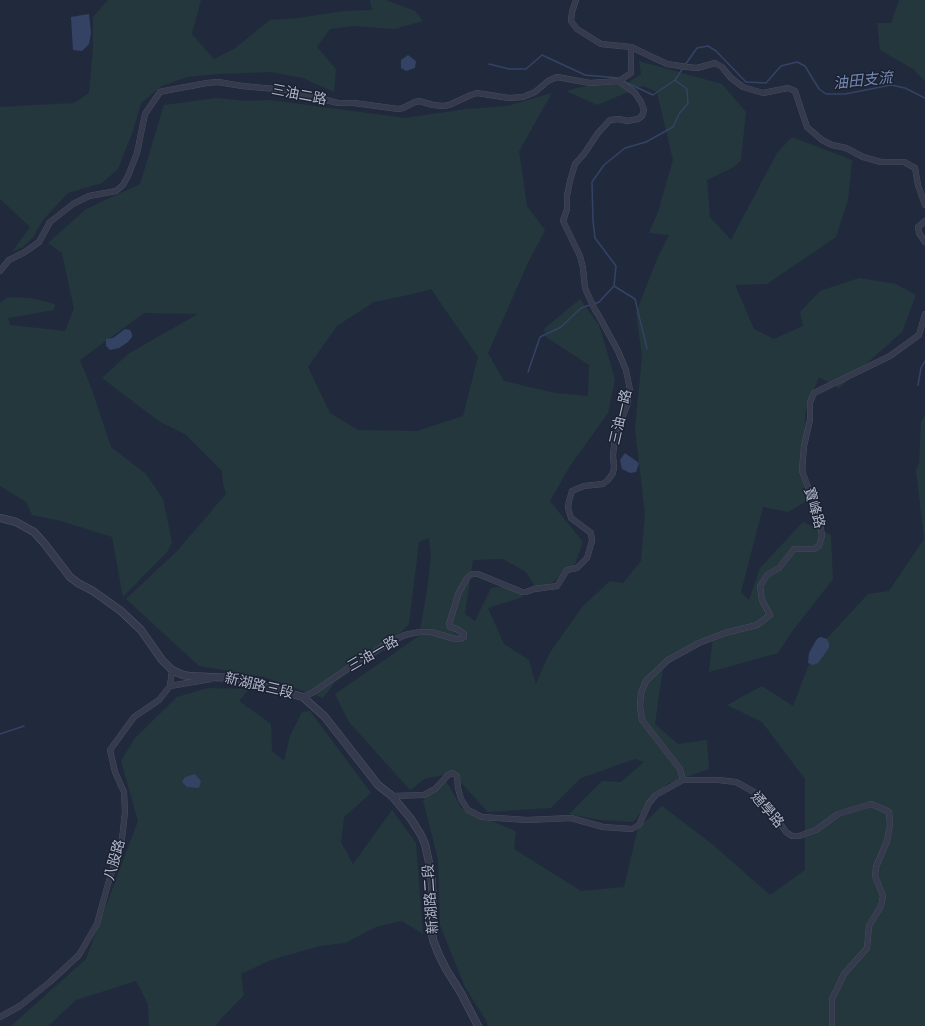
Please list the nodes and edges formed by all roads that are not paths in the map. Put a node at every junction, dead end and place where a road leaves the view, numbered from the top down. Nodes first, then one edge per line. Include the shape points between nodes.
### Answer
1 (576, 0) edge
2 (631, 47) junction
3 (619, 81) junction
4 (925, 205) edge
5 (925, 221) edge
6 (925, 242) edge
7 (0, 271) edge
8 (925, 314) edge
9 (0, 518) edge
10 (172, 670) junction
11 (223, 677) junction
12 (170, 686) junction
13 (302, 696) junction
14 (683, 780) junction
15 (392, 796) junction
16 (0, 1017) edge
17 (478, 1026) edge
18 (832, 1026) edge

1 - 2 street via 571,21 577,29 601,44
2 - 3 street, 三油二路 via 631,73
2 - 4 street via 667,64 697,68 715,63 743,87 764,94 788,88 795,91 807,127 822,140 863,157 881,162 904,162 915,168
3 - 7 street, 三油二路 via 590,83 557,77 529,94 516,98 476,93 449,105 438,106 419,101 398,109 338,103 286,90 223,82 160,92 145,114 137,153 123,185 116,191 90,196 73,204 50,222 39,242 9,260
3 - 13 street, 三油一路 via 638,98 644,110 642,116 627,122 619,119 610,120 598,133 573,168 563,221 580,256 585,288 618,351 626,370 630,390 615,438 613,473 604,484 584,486 572,491 569,500 571,518 591,533 592,541 587,558 577,568 567,570 557,586 526,592 472,574 459,592 449,624 464,634 460,640 431,632 405,635 382,646 361,663
5 - 6 street via 918,227
8 - 14 street, 寶峰路 via 919,335 890,356 814,393 810,402 810,420 802,471 819,516 822,536 819,546 814,549 794,549 778,568 767,575 760,586 762,600 770,616 757,625 724,633 699,643 668,660 646,681 641,693 642,720 680,769
9 - 10 street via 16,522 34,532 70,577 121,611 150,640
10 - 11 street, 新湖路三段 via 189,676
10 - 12 street
11 - 12 street
11 - 13 street, 新湖路三段
12 - 16 street, 八股路 via 159,700 134,717 110,750 115,772 124,792 125,812 122,839 97,924 79,955 52,981 20,1006
13 - 15 street, 新湖路三段 via 328,720 378,785
14 - 15 street, 通學路 via 656,795 649,803 639,825 632,829 603,827 571,818 527,820 482,817 468,810 461,800 457,776 452,773 435,789 424,795
14 - 18 street, 通學路 via 736,782 756,793 786,832 792,836 816,830 838,814 871,804 889,812 887,841 875,876 883,896 881,906 869,926 867,948 844,974 832,999
15 - 17 street, 新湖路二段 via 411,819 425,844 432,881 433,940

